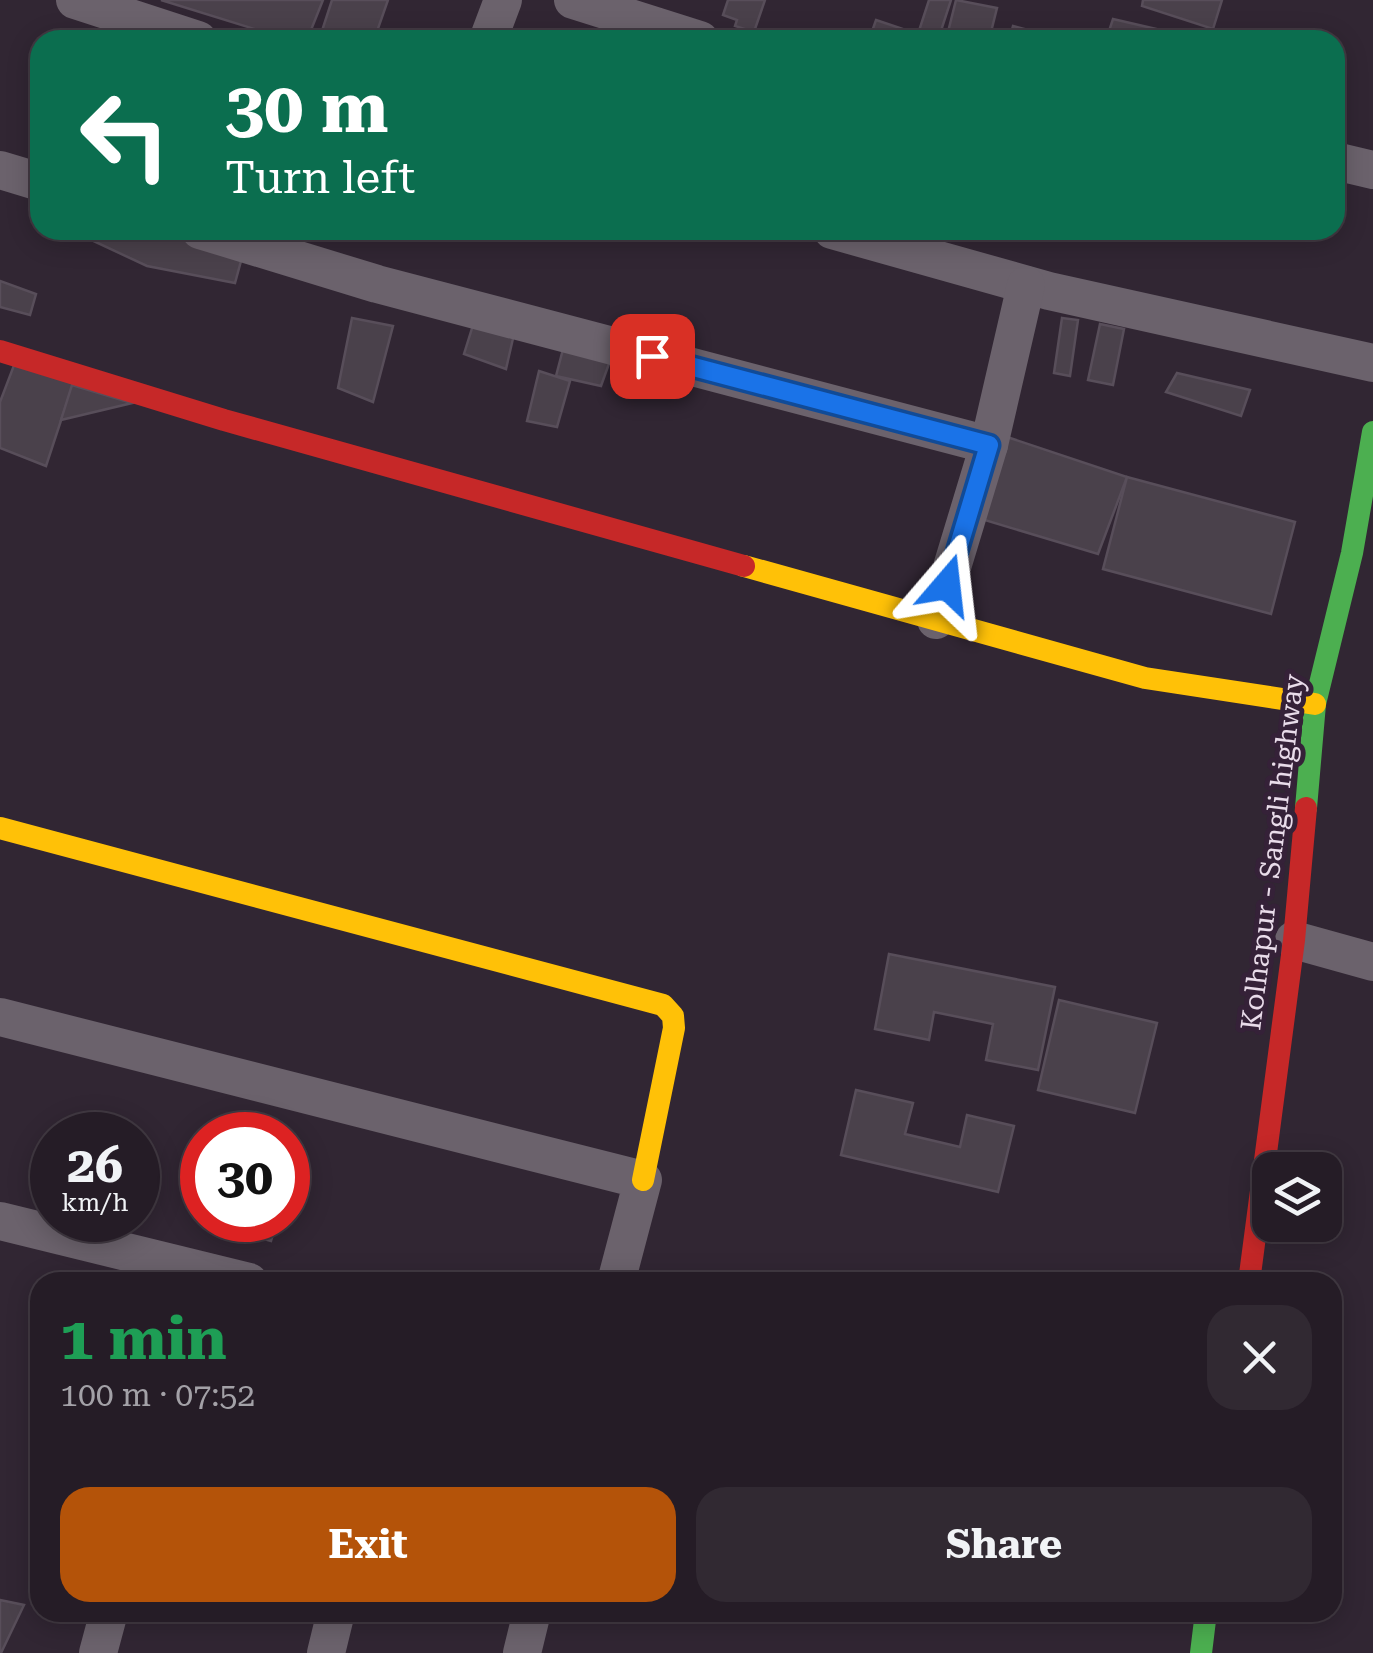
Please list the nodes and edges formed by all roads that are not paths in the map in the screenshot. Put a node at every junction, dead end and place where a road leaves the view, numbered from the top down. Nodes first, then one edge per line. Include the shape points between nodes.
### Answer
1 (75, 0) edge
2 (503, 0) edge
3 (573, 0) edge
4 (167, 30) edge
5 (492, 30) edge
6 (668, 30) edge
7 (1345, 163) edge
8 (0, 170) edge
9 (1373, 170) edge
10 (30, 179) edge
11 (233, 240) edge
12 (867, 240) edge
13 (1026, 285) junction
14 (0, 350) edge
15 (1373, 363) edge
16 (1373, 432) edge
17 (989, 445) junction
18 (1363, 556) edge
19 (936, 620) junction
20 (1314, 704) junction
21 (0, 828) edge
22 (1294, 940) junction
23 (1373, 962) edge
24 (0, 1017) edge
25 (643, 1180) junction
26 (0, 1221) edge
27 (183, 1272) edge
28 (619, 1272) edge
29 (1250, 1272) edge
30 (106, 1622) edge
31 (334, 1622) edge
32 (530, 1622) edge
33 (1205, 1622) edge
34 (98, 1653) edge
35 (326, 1653) edge
36 (522, 1653) edge
37 (1201, 1653) edge

1 - 4 street
2 - 5 street
3 - 6 street
7 - 9 street
8 - 10 street
11 - 17 street
12 - 13 street
13 - 15 street
13 - 17 street
14 - 19 street via 224,420
16 - 18 street, Kolhapur - Sangli highway
17 - 19 street
18 - 20 street, Kolhapur - Sangli highway
19 - 20 street via 1145,678
20 - 22 street, Kolhapur - Sangli highway
21 - 25 street via 663,1004 674,1028
22 - 23 street
22 - 29 street, Kolhapur - Sangli highway
24 - 25 street
25 - 28 street
26 - 27 street
30 - 34 street
31 - 35 street
32 - 36 street
33 - 37 street

